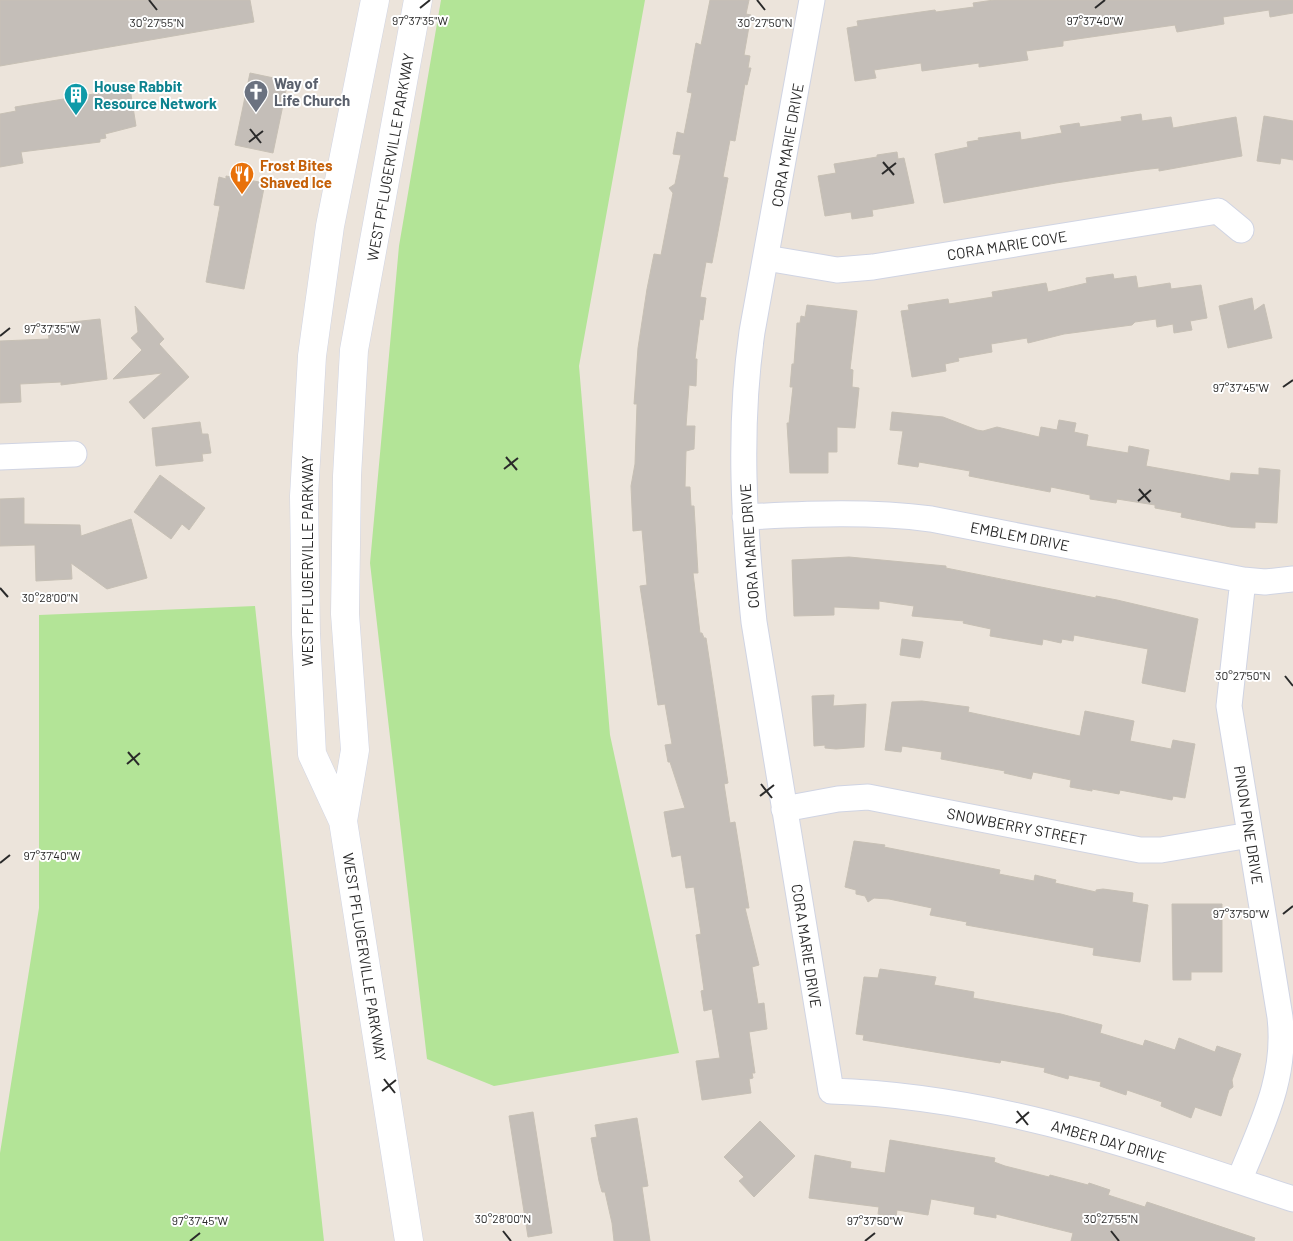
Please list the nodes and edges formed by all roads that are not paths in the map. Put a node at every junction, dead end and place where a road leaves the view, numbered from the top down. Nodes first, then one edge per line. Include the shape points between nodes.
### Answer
1 (375, 0) edge
2 (418, 0) edge
3 (812, 0) edge
4 (1241, 230) dead end
5 (766, 258) junction
6 (74, 454) dead end
7 (0, 457) edge
8 (745, 517) junction
9 (1243, 580) junction
10 (1293, 580) edge
11 (784, 809) junction
12 (344, 821) junction
13 (1250, 835) junction
14 (831, 1091) joint
15 (1239, 1181) junction
16 (1293, 1199) edge
17 (409, 1241) edge

1 - 12 main road, WEST PFLUGERVILLE PARKWAY via 328,236 312,356 304,496 312,754
2 - 12 main road, WEST PFLUGERVILLE PARKWAY via 354,350 347,476 345,614 355,750
3 - 5 street, CORA MARIE DRIVE
4 - 5 street, CORA MARIE COVE via 1218,211 874,267 837,270
5 - 8 street, CORA MARIE DRIVE via 747,366 742,444
6 - 7 street
8 - 9 street, EMBLEM DRIVE via 885,513 931,519
8 - 11 street, CORA MARIE DRIVE via 754,622
9 - 10 street, EMBLEM DRIVE
9 - 13 street, PINON PINE DRIVE via 1229,706
11 - 13 street, SNOWBERRY STREET via 868,797 1140,850 1161,850
11 - 14 street, CORA MARIE DRIVE
12 - 17 main road, WEST PFLUGERVILLE PARKWAY
13 - 15 street, PINON PINE DRIVE via 1280,1017 1282,1052 1272,1097
14 - 15 street, AMBER DAY DRIVE via 938,1099 1000,1110 1105,1138
15 - 16 street, AMBER DAY DRIVE

